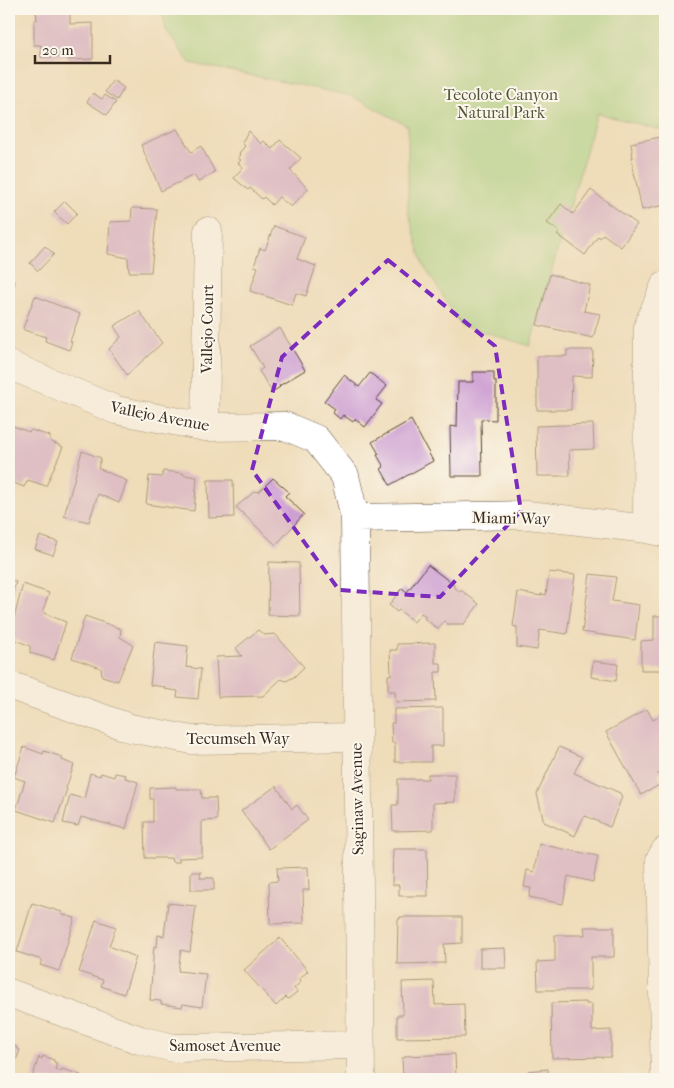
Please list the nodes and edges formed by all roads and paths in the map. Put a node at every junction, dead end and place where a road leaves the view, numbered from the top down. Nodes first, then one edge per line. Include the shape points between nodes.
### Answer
1 (208, 231) dead end
2 (665, 285) edge
3 (9, 365) edge
4 (205, 428) junction
5 (356, 518) junction
6 (656, 531) edge
7 (9, 685) edge
8 (356, 737) junction
9 (665, 851) edge
10 (9, 994) edge
11 (360, 1044) junction
12 (361, 1079) edge
13 (665, 1079) edge

1 - 4 street, Vallejo Court
2 - 6 street via 648,326
3 - 4 street, Vallejo Avenue via 116,410
4 - 5 street, Vallejo Avenue via 285,426 316,439 345,476
5 - 6 street, Miami Way via 528,515
5 - 8 street, Saginaw Avenue
7 - 8 street, Tecumseh Way via 130,728 192,740
8 - 11 street, Saginaw Avenue
9 - 13 street via 660,860
10 - 11 street, Samoset Avenue via 140,1040 174,1048
11 - 12 street, Saginaw Avenue

